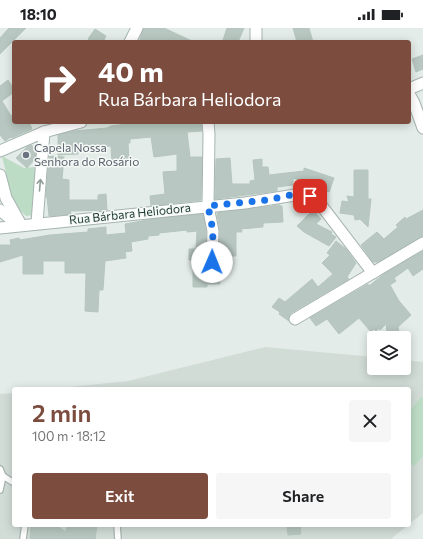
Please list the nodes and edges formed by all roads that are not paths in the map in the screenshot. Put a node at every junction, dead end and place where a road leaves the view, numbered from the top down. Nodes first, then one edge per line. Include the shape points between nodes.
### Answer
1 (137, 28) edge
2 (256, 28) edge
3 (131, 40) edge
4 (256, 40) edge
5 (423, 83) edge
6 (411, 88) edge
7 (411, 98) edge
8 (74, 124) edge
9 (208, 124) edge
10 (423, 128) edge
11 (44, 132) junction
12 (0, 151) edge
13 (0, 175) edge
14 (3, 201) edge
15 (208, 206) junction
16 (0, 210) edge
17 (37, 223) junction
18 (20, 225) junction
19 (0, 228) edge
20 (423, 243) edge
21 (212, 262) dead end
22 (373, 273) junction
23 (295, 319) dead end
24 (0, 469) edge
25 (3, 476) junction
26 (12, 482) edge
27 (0, 490) edge
28 (25, 527) edge
29 (117, 527) edge
30 (23, 539) edge
31 (118, 539) edge

1 - 3 street
2 - 4 street
5 - 6 street
7 - 10 street
8 - 11 street
9 - 15 street
11 - 12 street
17 -> 11 street
13 - 14 street
14 - 18 street
15 - 17 street, Rua Bárbara Heliodora
15 - 21 street via 213,231
15 - 22 street, Rua Bárbara Heliodora via 268,200 295,194 310,196 320,205
16 - 18 street
17 - 18 street, Rua Bárbara Heliodora
18 - 19 street, Rua Bárbara Heliodora
20 - 22 street
22 - 23 street
24 - 25 lane
25 - 26 lane
25 - 27 lane
28 - 30 lane
29 - 31 lane

